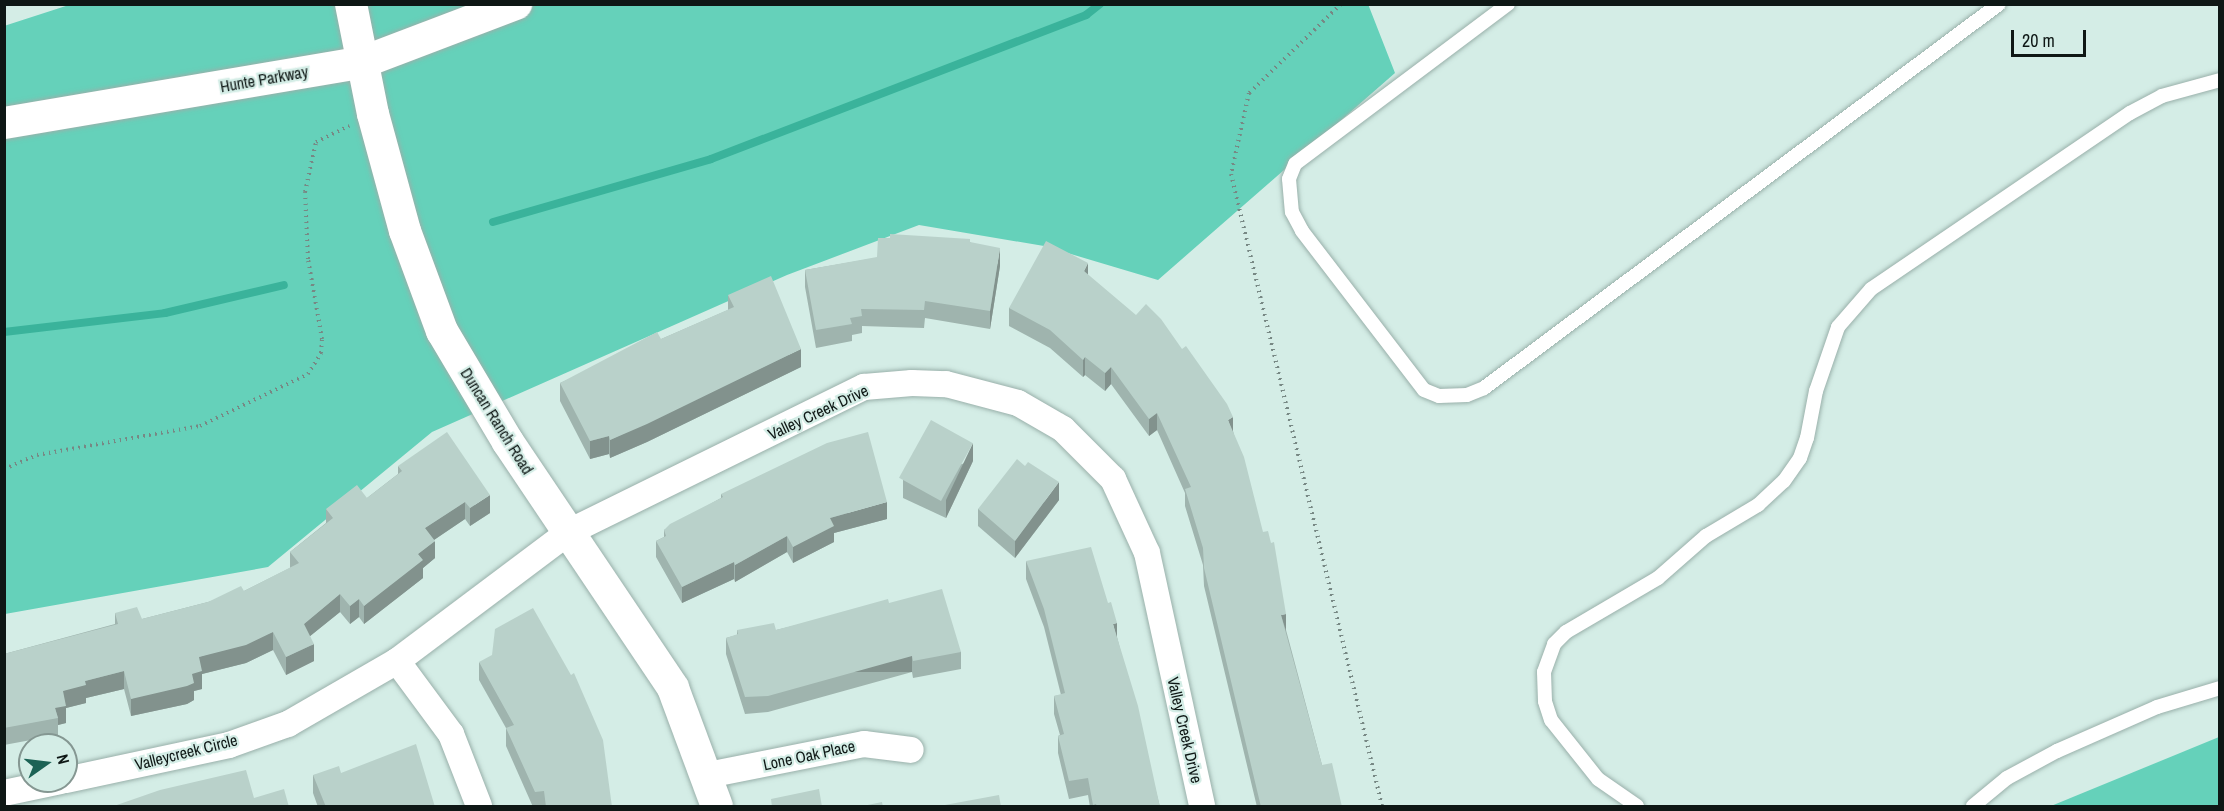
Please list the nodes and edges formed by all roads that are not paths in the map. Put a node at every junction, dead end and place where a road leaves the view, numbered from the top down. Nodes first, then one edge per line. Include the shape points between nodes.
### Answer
1 (351, 4) edge
2 (516, 4) edge
3 (1508, 4) edge
4 (2000, 4) edge
5 (363, 62) junction
6 (2220, 80) edge
7 (4, 123) edge
8 (569, 532) junction
9 (397, 661) junction
10 (2220, 688) edge
11 (910, 750) dead end
12 (708, 775) junction
13 (78, 777) edge
14 (479, 807) edge
15 (717, 807) edge
16 (1202, 807) edge
17 (1637, 807) edge
18 (1973, 807) edge

1 - 5 street, Duncan Ranch Road
2 - 5 street, Hunte Parkway
3 - 4 lane via 1296,164 1289,179 1292,212 1302,231 1424,390 1439,396 1467,395 1484,388
5 - 7 street, Hunte Parkway
5 - 8 street, Duncan Ranch Road via 405,231 442,331 508,442
6 - 17 lane via 2162,96 2130,113 1871,289 1838,327 1816,391 1800,458 1784,481 1758,505 1706,536 1659,578 1566,632 1554,644 1544,672 1545,701 1551,720 1598,779
8 - 9 street, Valleycreek Circle
8 - 12 street, Duncan Ranch Road via 673,688
8 - 16 street, Valley Creek Drive via 864,387 891,383 946,384 1018,403 1075,441 1113,479 1127,503 1155,583 1157,612
9 - 13 street, Valleycreek Circle via 288,724 229,745
9 - 14 street via 451,734
10 - 18 lane via 2157,707 2057,751 2007,778
11 - 12 street, Lone Oak Place via 864,744
12 - 15 street, Duncan Ranch Road

